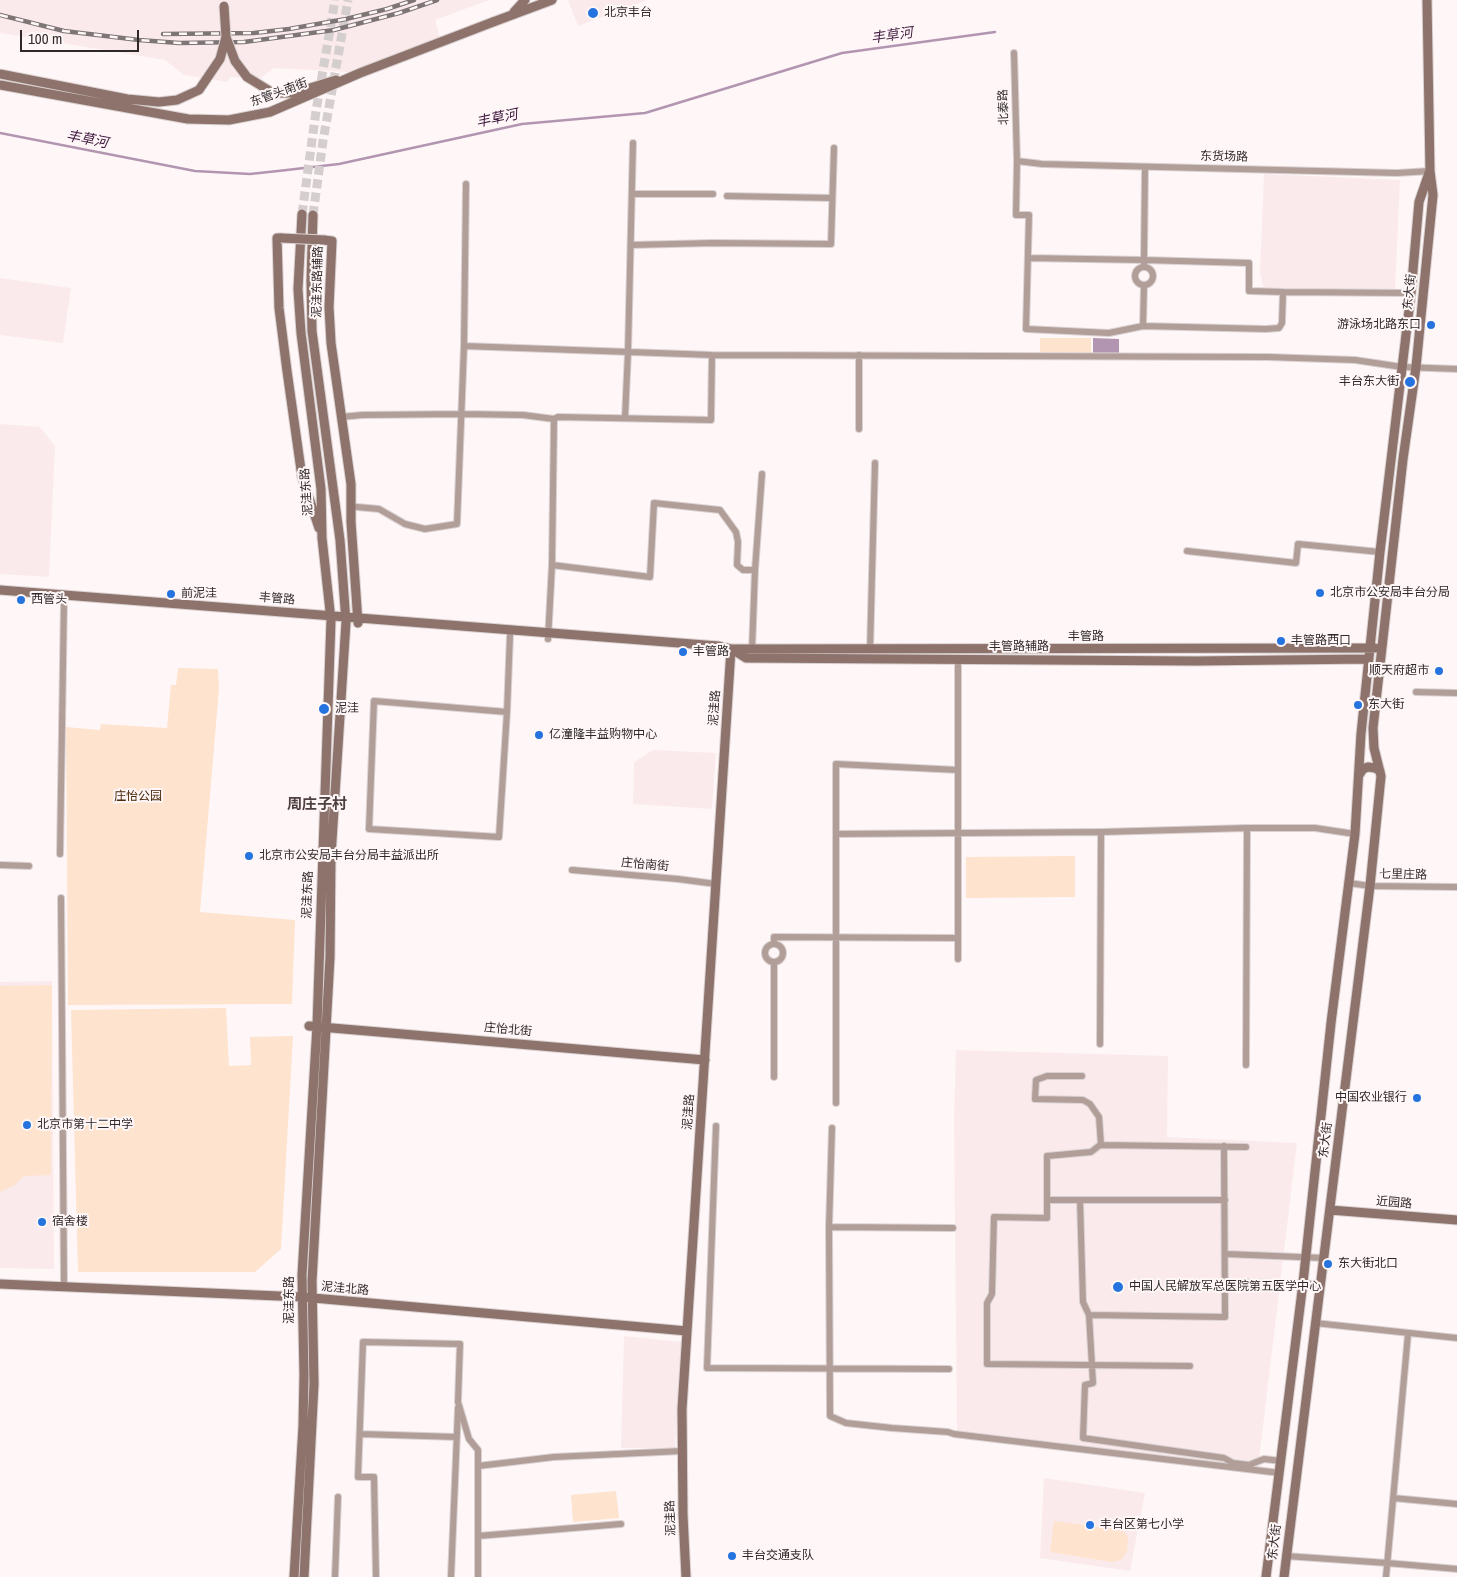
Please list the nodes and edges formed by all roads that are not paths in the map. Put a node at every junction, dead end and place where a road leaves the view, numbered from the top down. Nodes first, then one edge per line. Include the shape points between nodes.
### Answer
1 (223, 0) edge
2 (525, 0) edge
3 (552, 0) edge
4 (1427, 0) edge
5 (493, 22) junction
6 (226, 37) junction
7 (1014, 53) dead end
8 (360, 73) junction
9 (0, 74) edge
10 (0, 85) edge
11 (633, 143) dead end
12 (834, 148) dead end
13 (1017, 161) junction
14 (1145, 167) junction
15 (1430, 170) junction
16 (466, 184) dead end
17 (632, 194) junction
18 (713, 194) dead end
19 (726, 196) dead end
20 (832, 198) junction
21 (302, 214) tunnel mouth
22 (313, 215) tunnel mouth
23 (631, 245) junction
24 (1028, 258) junction
25 (1144, 264) junction
26 (1144, 285) junction
27 (1283, 292) junction
28 (1411, 293) junction
29 (1143, 326) junction
30 (464, 346) junction
31 (628, 352) junction
32 (712, 355) junction
33 (859, 355) junction
34 (1402, 366) junction
35 (1416, 367) junction
36 (1457, 369) edge
37 (461, 414) junction
38 (342, 418) junction
39 (625, 418) junction
40 (554, 419) junction
41 (859, 429) dead end
42 (875, 463) dead end
43 (762, 474) dead end
44 (357, 507) dead end
45 (322, 538) junction
46 (1187, 551) dead end
47 (1380, 552) junction
48 (552, 565) junction
49 (755, 570) junction
50 (0, 590) edge
51 (0, 596) edge
52 (64, 600) junction
53 (330, 618) junction
54 (346, 619) junction
55 (357, 620) junction
56 (510, 636) junction
57 (548, 636) junction
58 (1370, 648) junction
59 (1382, 648) junction
60 (732, 649) junction
61 (1171, 649) junction
62 (752, 650) junction
63 (868, 650) junction
64 (1369, 659) junction
65 (846, 660) junction
66 (958, 660) junction
67 (1196, 661) junction
68 (1416, 692) dead end
69 (1457, 693) edge
70 (507, 712) junction
71 (958, 770) junction
72 (1380, 771) junction
73 (1359, 776) junction
74 (1247, 828) junction
75 (1101, 832) junction
76 (958, 833) junction
77 (836, 834) junction
78 (1355, 834) junction
79 (60, 854) dead end
80 (0, 865) edge
81 (29, 866) dead end
82 (572, 870) dead end
83 (1349, 883) junction
84 (716, 884) junction
85 (1370, 886) junction
86 (1457, 887) edge
87 (61, 898) dead end
88 (836, 938) junction
89 (958, 938) junction
90 (774, 944) junction
91 (958, 959) dead end
92 (774, 962) junction
93 (317, 1027) junction
94 (1100, 1044) dead end
95 (705, 1060) junction
96 (1246, 1064) dead end
97 (1082, 1076) dead end
98 (774, 1077) dead end
99 (836, 1104) dead end
100 (716, 1126) dead end
101 (832, 1128) dead end
102 (1100, 1145) junction
103 (1224, 1146) junction
104 (1246, 1147) dead end
105 (1047, 1200) junction
106 (1080, 1200) junction
107 (1225, 1200) junction
108 (1330, 1210) junction
109 (1457, 1220) edge
110 (829, 1228) junction
111 (953, 1228) dead end
112 (1226, 1254) junction
113 (1306, 1257) junction
114 (1324, 1258) junction
115 (1226, 1282) junction
116 (1303, 1283) junction
117 (0, 1284) edge
118 (1320, 1284) junction
119 (64, 1286) junction
120 (307, 1298) junction
121 (1089, 1315) junction
122 (1316, 1323) junction
123 (687, 1331) junction
124 (1408, 1334) junction
125 (1457, 1338) edge
126 (1092, 1364) junction
127 (1190, 1366) dead end
128 (829, 1368) junction
129 (949, 1369) dead end
130 (458, 1402) junction
131 (360, 1434) junction
132 (457, 1437) junction
133 (682, 1451) junction
134 (1281, 1461) junction
135 (478, 1466) junction
136 (1280, 1472) junction
137 (338, 1497) dead end
138 (1393, 1498) junction
139 (1457, 1504) edge
140 (622, 1524) dead end
141 (478, 1536) junction
142 (1286, 1556) junction
143 (1387, 1563) junction
144 (1457, 1569) edge
145 (294, 1577) edge
146 (304, 1577) edge
147 (335, 1577) edge
148 (376, 1577) edge
149 (452, 1577) edge
150 (478, 1577) edge
151 (686, 1577) edge
152 (1266, 1577) edge
153 (1284, 1577) edge
154 (1386, 1577) edge

1 - 6 main road, bridge
2 - 5 main road via 516,12
3 - 5 main road, 东管头南街
4 - 15 main road, 东大街
5 - 8 main road, 东管头南街, bridge
6 - 8 main road, bridge via 235,61 247,77 273,92 294,93
6 - 9 main road, bridge via 220,59 199,90 178,100 127,99
7 - 13 street, 北泰路
8 - 10 main road, 东管头南街, bridge via 270,112 229,120 188,119
11 - 17 street
12 - 20 street
13 - 14 street, 东货场路
13 - 24 street, 北泰路 via 1016,215 1029,215
14 - 15 street, 东货场路 via 1388,173
14 - 25 street
15 - 28 main road, 东大街 via 1419,202
15 - 35 main road, 东大街 via 1432,195
16 - 30 street
17 - 18 street
17 - 23 street
19 - 20 street
20 - 23 street via 831,244
21 - 45 main road, 泥洼东路 via 298,289 321,489
22 - 54 main road, 泥洼东路 via 312,331 340,540
23 - 31 street
24 - 25 street
24 - 29 street via 1026,329 1109,333
25 - 26 street via 1135,276
25 - 26 street via 1153,274 1151,282
25 - 27 street via 1249,263 1249,291
26 - 29 street
27 - 28 street
27 - 29 street via 1279,328
28 - 34 main road, 东大街
30 - 31 street
30 - 37 street
31 - 32 street
31 - 39 street
32 - 33 street
32 - 39 street via 711,420
33 - 34 street via 1268,357 1355,360
33 - 41 street
34 - 35 street
34 - 47 main road, 东大街
35 - 36 street
35 - 59 main road, 东大街
37 - 38 street
37 - 40 street
37 - 44 street via 457,524 425,529 405,524 379,508
38 - 45 main road, 泥洼东路辅路, bridge via 329,307 332,241 276,238 279,308 302,477
38 - 55 main road, 泥洼东路辅路 via 352,496
39 - 40 street
40 - 48 street
42 - 63 street
43 - 49 street
45 - 53 main road, 泥洼东路
46 - 47 street via 1296,563 1298,544
47 - 58 main road, 东大街
48 - 49 street via 650,577 654,503 720,510 736,532 737,564 742,570
48 - 57 street
49 - 62 street
50 - 53 main road, 丰管路
51 - 52 main road, 丰管路
52 - 53 main road, 丰管路
52 - 79 street
53 - 54 main road, 丰管路
53 - 93 main road, 泥洼东路
54 - 55 main road, 丰管路
54 - 93 main road, 泥洼东路 via 331,856 330,957
55 - 56 main road, 丰管路
55 - 57 main road, 丰管路
56 - 57 main road, 丰管路
56 - 70 street
57 - 60 main road, 丰管路
58 - 59 main road, 丰管路
58 - 61 main road, 丰管路
58 - 64 main road, 东大街
59 - 72 main road, 东大街 via 1372,728
60 - 62 main road, 丰管路
60 - 65 main road, 丰管路辅路 via 746,658
60 - 84 main road, 泥洼路
61 - 63 main road, 丰管路
61 - 67 main road
62 - 63 main road, 丰管路
63 - 65 main road
64 - 67 main road, 丰管路辅路
64 - 73 main road, 东大街
65 - 66 main road, 丰管路辅路
66 - 67 main road, 丰管路辅路
66 - 71 street
68 - 69 street
70 - 70 street via 500,837 370,829 374,701
71 - 76 street
71 - 77 street via 836,764
72 - 73 main road via 1368,767
72 - 85 main road, 东大街
73 - 78 main road, 东大街
74 - 75 street
74 - 78 street via 1315,828
74 - 96 street
75 - 76 street
75 - 94 street
76 - 77 street
76 - 89 street
77 - 88 street
78 - 83 main road, 东大街
80 - 81 street
82 - 84 street, 庄怡南街
83 - 85 street, 七里庄路
83 - 113 main road, 东大街
84 - 95 main road, 泥洼路
85 - 86 street, 七里庄路
85 - 108 main road, 东大街
87 - 119 street
88 - 89 street
88 - 90 street via 774,937
88 - 99 street
89 - 91 street
90 - 92 street via 767,947 765,953 767,959
90 - 92 street via 784,951 781,960
92 - 98 street
93 - 95 main road, 庄怡北街
93 - 120 main road, 泥洼东路
95 - 123 main road, 泥洼路
97 - 102 street via 1048,1076 1036,1080 1035,1099 1084,1100 1090,1104 1098,1117
100 - 128 street via 707,1368
101 - 110 street
102 - 103 street
102 - 105 street via 1090,1152 1047,1156
103 - 104 street
103 - 107 street
105 - 106 street
105 - 126 street via 1047,1218 994,1217 992,1294 987,1303 987,1364
106 - 107 street
106 - 121 street via 1083,1302
107 - 112 street
108 - 109 main road, 近园路
108 - 114 main road, 东大街
110 - 111 street
110 - 128 street
112 - 113 street
112 - 115 street
113 - 114 street
113 - 116 main road, 东大街
114 - 118 main road, 东大街
115 - 116 street
115 - 121 street via 1225,1317
116 - 118 street
116 - 134 main road, 东大街
117 - 119 main road, 泥洼北路
118 - 122 main road, 东大街
119 - 120 main road, 泥洼北路
120 - 123 main road, 泥洼北路
120 - 145 main road, 泥洼东路
120 - 146 main road, 泥洼东路 via 314,1384
121 - 126 street
122 - 124 street
122 - 142 main road, 东大街
123 - 133 main road, 泥洼路
124 - 125 street
124 - 138 street
126 - 127 street
126 - 134 street via 1092,1383 1085,1385 1083,1438 1224,1458 1233,1463 1249,1464 1264,1459
128 - 129 street
128 - 136 street via 830,1416 846,1423 948,1432
130 - 131 street via 460,1344 364,1342
130 - 132 street
130 - 135 street via 469,1439 478,1450
131 - 132 street
131 - 148 street via 358,1477 374,1477
132 - 149 street
133 - 135 street via 554,1457
133 - 151 main road, 泥洼路
134 - 136 main road, 东大街
135 - 141 street
136 - 152 main road, 东大街
137 - 147 street
138 - 139 street
138 - 143 street
140 - 141 street
141 - 150 street
142 - 143 street
142 - 153 main road, 东大街
143 - 144 street
143 - 154 street

